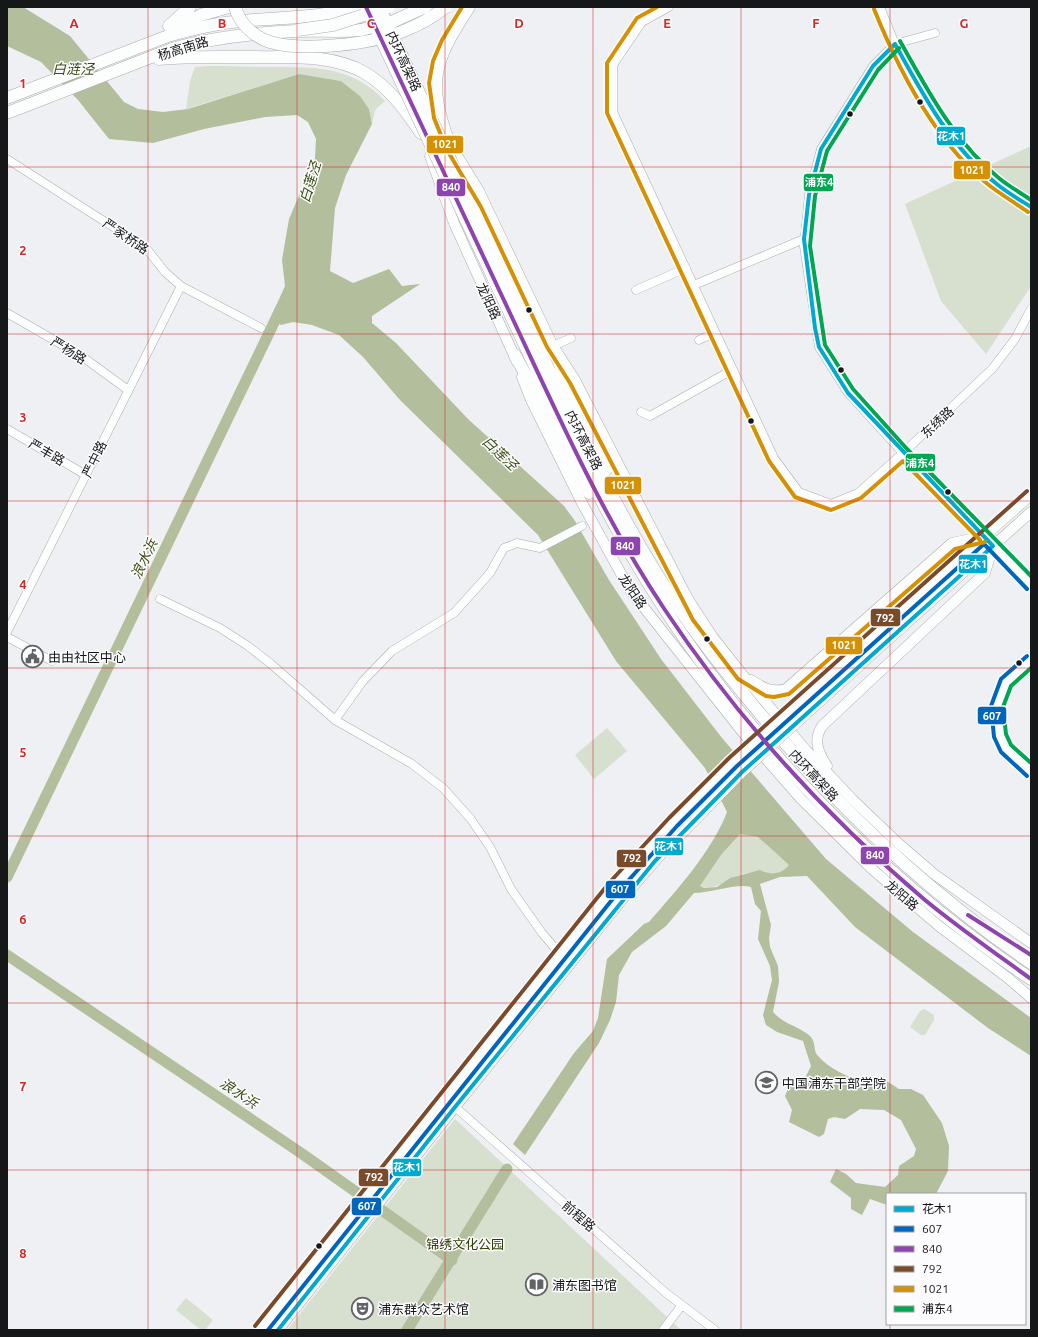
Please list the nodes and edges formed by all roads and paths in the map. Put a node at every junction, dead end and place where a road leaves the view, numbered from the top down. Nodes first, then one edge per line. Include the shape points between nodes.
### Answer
1 (190, 7) edge
2 (229, 7) edge
3 (235, 7) edge
4 (355, 7) edge
5 (362, 7) edge
6 (366, 7) edge
7 (380, 7) edge
8 (389, 7) edge
9 (425, 7) edge
10 (446, 7) edge
11 (469, 7) edge
12 (669, 7) edge
13 (880, 7) edge
14 (298, 30) junction
15 (935, 33) dead end
16 (895, 44) junction
17 (132, 49) junction
18 (140, 63) junction
19 (7, 98) edge
20 (7, 113) edge
21 (421, 133) junction
22 (449, 143) junction
23 (7, 159) edge
24 (1031, 207) edge
25 (804, 239) junction
26 (686, 268) junction
27 (694, 285) junction
28 (181, 286) junction
29 (636, 290) dead end
30 (1031, 309) edge
31 (7, 313) edge
32 (261, 328) dead end
33 (714, 333) junction
34 (571, 338) dead end
35 (699, 340) dead end
36 (553, 346) junction
37 (534, 351) junction
38 (515, 355) junction
39 (732, 370) junction
40 (128, 390) junction
41 (641, 412) dead end
42 (7, 430) edge
43 (903, 453) junction
44 (86, 475) junction
45 (1031, 495) edge
46 (1031, 512) edge
47 (582, 526) dead end
48 (984, 536) junction
49 (993, 546) junction
50 (653, 580) junction
51 (1031, 585) edge
52 (160, 599) dead end
53 (7, 632) edge
54 (7, 637) edge
55 (1031, 660) edge
56 (52, 661) dead end
57 (742, 674) junction
58 (335, 720) junction
59 (1031, 771) edge
60 (863, 810) junction
61 (955, 907) junction
62 (1031, 944) edge
63 (560, 954) junction
64 (1031, 955) edge
65 (1031, 963) edge
66 (1031, 979) edge
67 (1031, 998) edge
68 (445, 1098) junction
69 (455, 1106) junction
70 (682, 1305) junction
71 (260, 1330) edge
72 (278, 1330) edge
73 (663, 1330) edge
74 (716, 1330) edge

1 - 17 highway via 163,31
2 - 17 highway via 201,15
3 - 10 highway, bridge via 242,22 260,38 279,44 302,46 347,44 388,36 421,23
4 - 17 highway, 杨高南路 via 318,15 200,27
5 - 21 main road, 龙阳路
6 - 37 highway, 内环高架路, bridge
7 - 22 main road
7 - 37 highway, 内环高架路, bridge
8 - 14 highway, 杨高南路, bridge via 333,25
9 - 14 highway, bridge via 392,22 366,29 344,32
11 - 22 highway via 444,48 437,70 438,110
12 - 26 street, 东绣路 via 642,22 613,65 613,112
13 - 16 street
14 - 18 highway, 杨高南路 via 246,34 197,42 172,49
15 - 16 street
16 - 24 street via 925,99 956,144 992,181
16 - 25 street via 873,66 822,149 809,195
17 - 19 highway, 杨高南路
18 - 20 highway, 杨高南路
18 - 21 highway via 192,56 305,58 336,62 365,73 378,82
21 - 38 main road, 龙阳路 via 456,228
22 - 36 main road via 487,206
23 - 28 street, 严家桥路 via 146,248 165,272
25 - 27 street
25 - 43 street via 819,347 848,393
26 - 27 street, 东绣路
26 - 29 street
27 - 33 street, 东绣路
28 - 32 street, 严家桥路
28 - 40 street, 严中路
30 - 43 street, 东绣路 via 1015,339 992,369
31 - 40 street, 严杨路 via 80,355
33 - 35 street
33 - 39 street, 东绣路
34 - 36 street
36 - 50 highway
36 - 57 main road via 575,380 688,599 712,636
37 - 50 highway, 内环高架路
38 - 50 highway via 595,504
38 - 67 main road, 龙阳路 via 530,400 555,452 626,583 714,697 777,772 854,852 910,902
39 - 41 street via 650,416
39 - 43 street, 东绣路 via 774,458 799,492 831,504 858,492
40 - 44 street, 严中路
42 - 44 street, 严丰路
43 - 48 street
44 - 53 street, 严中路
45 - 48 main road
46 - 49 main road
47 - 58 street via 540,548 517,544 504,548 490,573 454,613 392,651 363,681
48 - 49 street
48 - 57 main road via 952,543 786,689 767,690
48 - 63 main road, bridge via 733,762 644,852
49 - 51 street
49 - 60 main road via 985,573 820,730 817,743 821,757
49 - 69 main road, bridge via 742,772 655,861
50 - 61 highway, 内环高架路 via 795,755 867,829
50 - 66 highway, 内环高架路 via 677,628 722,690 809,791 917,894
52 - 58 street via 220,628 248,646
54 - 56 street
55 - 59 street via 1006,683 997,706 1000,736 1006,749
57 - 60 main road via 804,748
58 - 63 street via 412,764 443,788 470,818 490,847 511,889
60 - 62 main road via 934,874
61 - 64 highway
61 - 65 highway, 内环高架路
63 - 68 main road
68 - 69 street, 前程路
68 - 71 main road
69 - 70 street, 前程路
69 - 72 main road
70 - 73 street
70 - 74 street, 前程路

